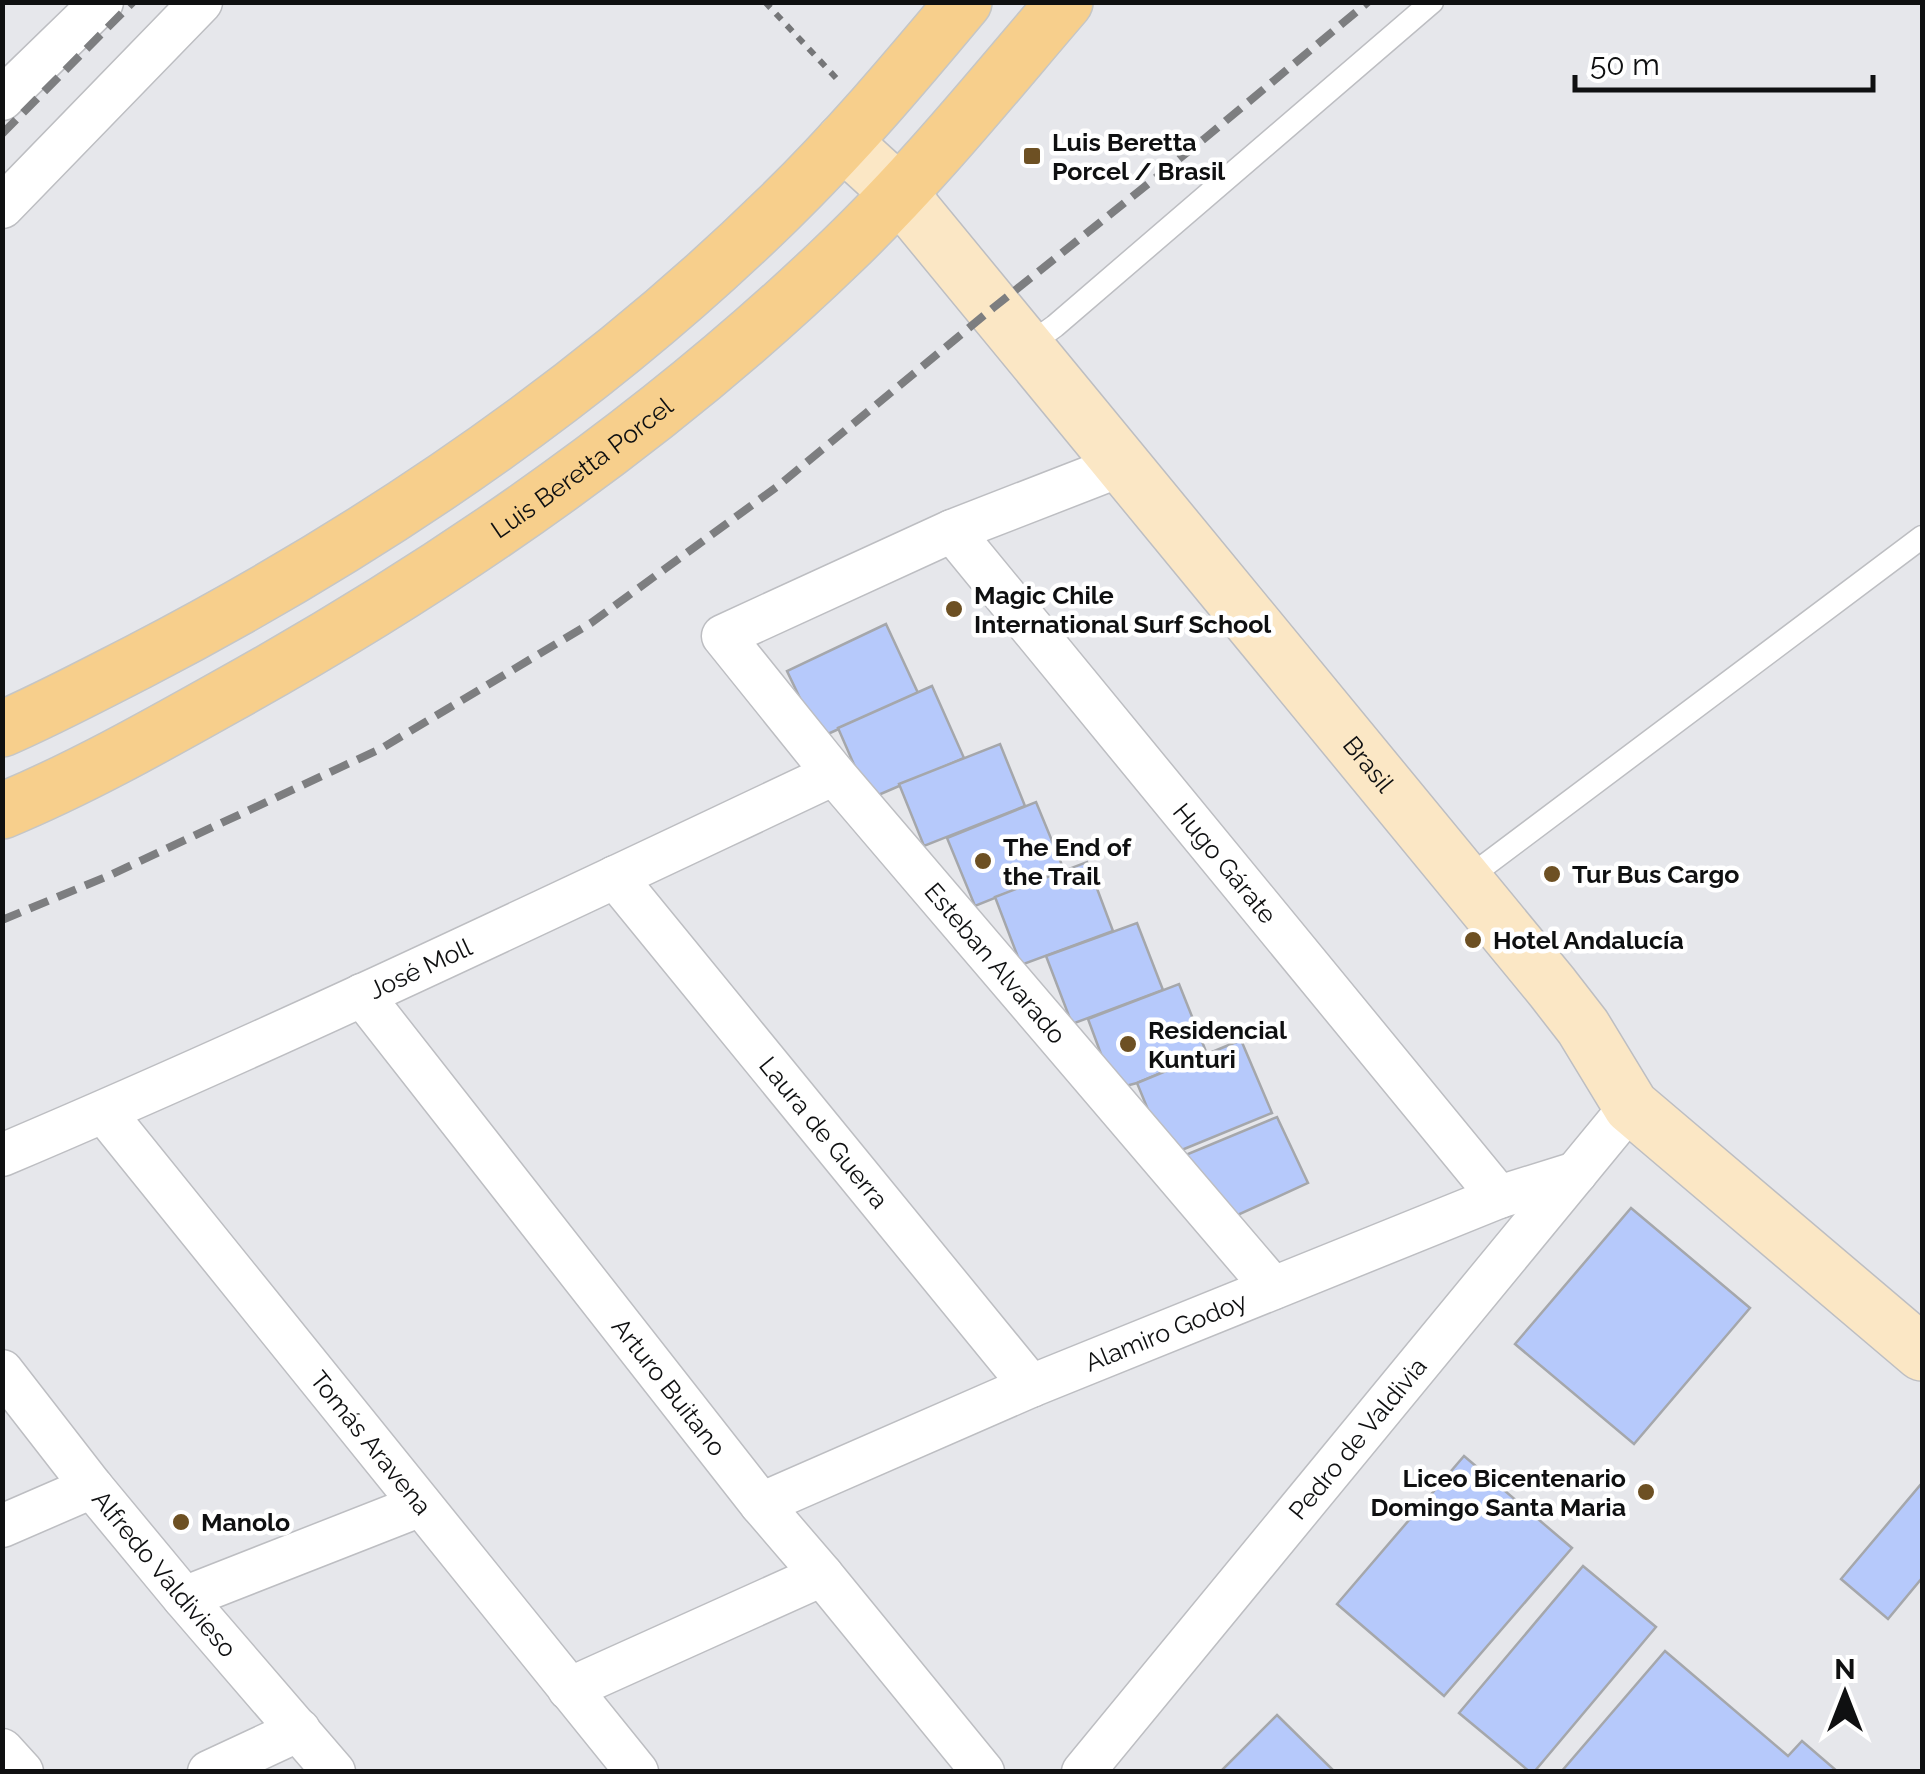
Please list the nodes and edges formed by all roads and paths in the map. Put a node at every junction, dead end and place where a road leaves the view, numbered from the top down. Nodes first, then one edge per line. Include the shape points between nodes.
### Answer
1 (102, 2) edge
2 (201, 2) edge
3 (766, 2) edge
4 (964, 2) edge
5 (1065, 2) edge
6 (1432, 2) edge
7 (2, 98) edge
8 (856, 128) junction
9 (899, 194) junction
10 (2, 208) edge
11 (1026, 348) junction
12 (1122, 465) junction
13 (952, 531) junction
14 (1922, 537) edge
15 (2, 730) edge
16 (834, 774) junction
17 (2, 811) edge
18 (616, 877) junction
19 (1464, 881) junction
20 (362, 995) junction
21 (1631, 1106) junction
22 (104, 1112) junction
23 (2, 1156) edge
24 (1576, 1173) junction
25 (1499, 1197) junction
26 (1273, 1288) junction
27 (1922, 1353) edge
28 (2, 1371) edge
29 (1031, 1386) junction
30 (92, 1487) junction
31 (760, 1504) junction
32 (421, 1505) junction
33 (2, 1526) edge
34 (822, 1574) junction
35 (184, 1598) junction
36 (569, 1689) junction
37 (299, 1730) junction
38 (2, 1750) edge
39 (22, 1772) edge
40 (209, 1772) edge
41 (334, 1772) edge
42 (637, 1772) edge
43 (983, 1772) edge
44 (1083, 1772) edge

1 - 7 street
2 - 10 street
3 - 8 path
4 - 8 main road
5 - 9 main road, Luis Beretta Porcel
6 - 11 lane
8 - 9 street, Brasil
8 - 15 main road via 670,309 530,420 280,584
9 - 11 street, Brasil
9 - 17 main road, Luis Beretta Porcel via 670,404 518,515 279,668
11 - 12 street, Brasil
12 - 13 street
12 - 19 street, Brasil
13 - 16 street, Esteban Alvarado via 723,636
13 - 25 street, Hugo Gárate
14 - 19 lane
16 - 18 street, José Moll
16 - 26 street, Esteban Alvarado
18 - 20 street, José Moll
18 - 29 street, Laura de Guerra
19 - 21 street, Brasil via 1583,1027
20 - 22 street, José Moll
20 - 31 street, Arturo Buitano
21 - 24 street, Pedro de Valdivia
21 - 27 street, Brasil
22 - 23 street, José Moll
22 - 32 street, Tomás Aravena
24 - 25 street, Alamiro Godoy
24 - 44 street, Pedro de Valdivia
25 - 26 street, Alamiro Godoy
26 - 29 street, Alamiro Godoy
28 - 30 street, Alfredo Valdivieso
29 - 31 street, Alamiro Godoy
30 - 33 street
30 - 35 street, Alfredo Valdivieso
31 - 34 street, Arturo Buitano
32 - 35 street
32 - 36 street, Tomás Aravena
34 - 36 street
34 - 43 street, Arturo Buitano
35 - 37 street, Alfredo Valdivieso
36 - 42 street, Tomás Aravena
37 - 40 street
37 - 41 street, Alfredo Valdivieso
38 - 39 street

